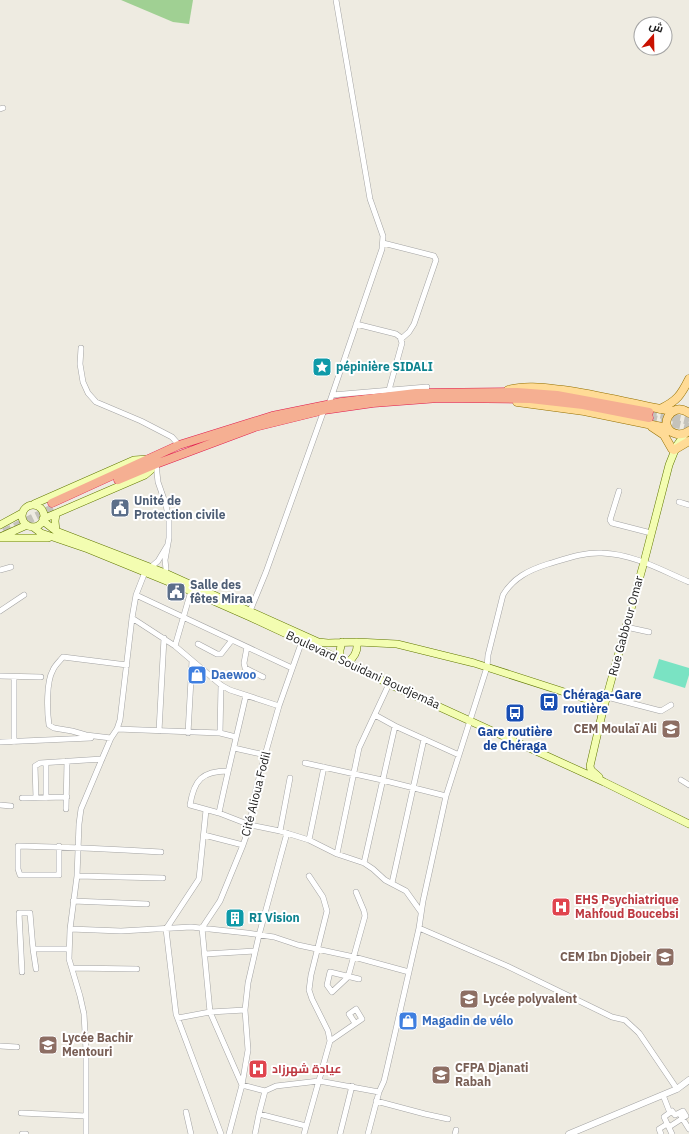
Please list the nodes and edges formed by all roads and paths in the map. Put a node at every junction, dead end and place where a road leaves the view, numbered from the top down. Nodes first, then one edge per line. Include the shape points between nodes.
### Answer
1 (336, 0) edge
2 (383, 243) junction
3 (356, 324) junction
4 (401, 339) junction
5 (81, 348) dead end
6 (689, 379) edge
7 (689, 382) edge
8 (427, 387) dead end
9 (389, 390) junction
10 (332, 395) junction
11 (503, 395) junction
12 (326, 407) junction
13 (660, 409) junction
14 (675, 410) junction
15 (689, 413) edge
16 (649, 418) junction
17 (669, 430) junction
18 (688, 434) edge
19 (179, 445) junction
20 (673, 449) junction
21 (153, 463) junction
22 (619, 491) dead end
23 (679, 502) dead end
24 (34, 504) junction
25 (689, 505) edge
26 (54, 508) junction
27 (22, 513) junction
28 (43, 520) junction
29 (0, 525) edge
30 (30, 526) junction
31 (651, 533) junction
32 (56, 535) junction
33 (0, 538) edge
34 (167, 546) junction
35 (644, 562) junction
36 (11, 567) dead end
37 (0, 570) edge
38 (148, 570) junction
39 (164, 576) junction
40 (689, 582) edge
41 (191, 591) junction
42 (24, 595) dead end
43 (136, 595) junction
44 (0, 611) edge
45 (250, 611) junction
46 (183, 617) junction
47 (132, 618) junction
48 (626, 627) junction
49 (649, 632) dead end
50 (164, 638) junction
51 (232, 640) junction
52 (302, 641) junction
53 (342, 642) junction
54 (357, 642) junction
55 (198, 644) dead end
56 (176, 646) junction
57 (247, 647) junction
58 (340, 658) junction
59 (192, 661) junction
60 (348, 662) junction
61 (127, 665) junction
62 (292, 668) junction
63 (487, 668) junction
64 (0, 676) edge
65 (14, 677) junction
66 (41, 677) dead end
67 (263, 677) dead end
68 (389, 684) junction
69 (221, 685) junction
70 (246, 695) junction
71 (607, 697) junction
72 (671, 705) dead end
73 (279, 706) junction
74 (603, 710) junction
75 (375, 715) junction
76 (470, 721) junction
77 (395, 726) junction
78 (117, 729) junction
79 (159, 731) junction
80 (188, 733) junction
81 (220, 733) junction
82 (236, 737) junction
83 (111, 738) junction
84 (424, 739) junction
85 (0, 742) edge
86 (14, 742) junction
87 (234, 748) junction
88 (265, 755) junction
89 (459, 755) junction
90 (102, 759) junction
91 (67, 761) junction
92 (590, 762) junction
93 (46, 763) junction
94 (305, 764) dead end
95 (324, 767) junction
96 (575, 769) junction
97 (228, 771) junction
98 (354, 773) junction
99 (290, 778) dead end
100 (382, 780) junction
101 (681, 780) dead end
102 (604, 782) junction
103 (689, 785) edge
104 (413, 787) junction
105 (446, 796) junction
106 (67, 797) junction
107 (22, 798) dead end
108 (36, 798) junction
109 (46, 798) junction
110 (0, 805) edge
111 (11, 806) dead end
112 (66, 809) dead end
113 (206, 810) junction
114 (219, 813) junction
115 (689, 824) edge
116 (250, 825) junction
117 (280, 831) junction
118 (287, 833) junction
119 (204, 835) junction
120 (309, 840) junction
121 (243, 845) junction
122 (59, 846) junction
123 (79, 847) junction
124 (161, 852) dead end
125 (337, 854) junction
126 (364, 863) junction
127 (77, 876) junction
128 (308, 876) dead end
129 (163, 878) dead end
130 (392, 883) junction
131 (356, 892) dead end
132 (73, 901) junction
133 (147, 904) dead end
134 (421, 912) junction
135 (202, 928) junction
136 (419, 928) junction
137 (70, 929) junction
138 (166, 929) junction
139 (259, 934) junction
140 (33, 949) junction
141 (69, 949) junction
142 (255, 950) junction
143 (317, 950) junction
144 (205, 954) junction
145 (354, 957) junction
146 (72, 968) junction
147 (36, 969) dead end
148 (137, 969) dead end
149 (22, 972) dead end
150 (409, 972) junction
151 (359, 979) dead end
152 (245, 1010) junction
153 (210, 1012) junction
154 (178, 1018) junction
155 (355, 1023) dead end
156 (330, 1041) junction
157 (0, 1046) edge
158 (17, 1047) dead end
159 (689, 1080) edge
160 (319, 1081) junction
161 (242, 1084) junction
162 (352, 1086) junction
163 (677, 1089) junction
164 (266, 1091) junction
165 (379, 1092) junction
166 (663, 1095) junction
167 (376, 1101) junction
168 (186, 1112) dead end
169 (21, 1113) dead end
170 (670, 1113) junction
171 (259, 1114) junction
172 (86, 1116) junction
173 (680, 1116) junction
174 (448, 1118) dead end
175 (306, 1126) junction
176 (668, 1126) junction
177 (689, 1129) edge
178 (689, 1132) edge
179 (22, 1134) edge
180 (26, 1134) edge
181 (86, 1134) edge
182 (191, 1134) edge
183 (221, 1134) edge
184 (229, 1134) edge
185 (255, 1134) edge
186 (304, 1134) edge
187 (340, 1134) edge
188 (368, 1134) edge
189 (569, 1134) edge
190 (661, 1134) edge
191 (672, 1134) edge
192 (686, 1134) edge

1 - 2 street via 370,199
2 - 3 street
2 - 4 street via 434,256 436,260 414,324
3 - 4 street via 396,334
3 - 10 street
4 - 9 street
5 - 19 street via 83,382 96,402 142,421 172,437
6 - 13 main road via 679,397
7 - 14 main road via 684,399
8 - 9 street
9 - 10 street
10 - 12 street
11 - 12 highway
11 - 13 main road via 523,387 554,389
11 - 16 highway via 558,401
12 - 19 highway via 272,416
12 - 21 highway via 255,427
12 - 45 street
13 - 14 main road
14 - 15 main road via 685,410
14 - 17 main road via 667,417 666,424
16 - 17 main road
16 - 20 main road
17 - 18 main road via 676,434
17 - 20 main road, Rue Gabbour Omar
18 - 20 main road
19 - 21 highway
20 - 31 main road, Rue Gabbour Omar
21 - 24 main road via 142,458 134,460
21 - 26 highway
21 - 34 street via 170,521
22 - 31 street via 610,520 612,523
23 - 25 street
24 - 27 main road
24 - 28 main road via 43,511
26 - 28 main road
26 - 32 main road
27 - 29 main road
27 - 30 main road via 22,518
28 - 30 main road via 40,524
28 - 32 main road, Boulevard Souidani Boudjemâa
30 - 32 main road, Boulevard Souidani Boudjemâa via 38,531
30 - 33 main road
31 - 35 main road, Rue Gabbour Omar
32 - 33 main road
32 - 38 main road, Boulevard Souidani Boudjemâa
34 - 38 street via 160,559
34 - 39 street
35 - 40 street
35 - 48 main road, Rue Gabbour Omar
35 - 63 street via 617,555 584,554 542,566 519,577 503,594
36 - 37 street
38 - 39 main road, Boulevard Souidani Boudjemâa
38 - 43 street
39 - 41 main road, Boulevard Souidani Boudjemâa
39 - 45 main road, Boulevard Souidani Boudjemâa
41 - 46 street
41 - 52 main road, Boulevard Souidani Boudjemâa
42 - 44 street
43 - 46 street
43 - 47 street
45 - 53 main road, Boulevard Souidani Boudjemâa via 318,642
46 - 51 street
46 - 56 street
47 - 50 street
47 - 61 street
48 - 49 street
48 - 71 main road, Rue Gabbour Omar
50 - 56 street
50 - 79 street
51 - 55 street via 221,654
51 - 57 street
52 - 58 main road, Boulevard Souidani Boudjemâa
52 - 62 street, Cité Alioua Fodil
53 - 54 main road, Boulevard Souidani Boudjemâa
53 - 58 main road
54 - 60 main road via 355,655
54 - 63 main road, Boulevard Souidani Boudjemâa via 397,644
56 - 59 street
57 - 62 street
57 - 67 street via 245,668
58 - 60 main road, Boulevard Souidani Boudjemâa
59 - 69 street
59 - 80 street
60 - 68 main road, Boulevard Souidani Boudjemâa
61 - 78 street via 122,711
61 - 83 street via 63,657 53,670 48,689 49,725 86,735
62 - 73 street, Cité Alioua Fodil
63 - 74 main road, Boulevard Souidani Boudjemâa via 586,699
63 - 76 street
64 - 65 street
65 - 66 street
65 - 86 street
68 - 75 street
68 - 76 main road, Boulevard Souidani Boudjemâa
69 - 70 street
69 - 81 street
70 - 73 street
70 - 82 street
71 - 72 street via 661,711
71 - 74 main road, Rue Gabbour Omar
73 - 88 street, Cité Alioua Fodil
74 - 92 main road, Rue Gabbour Omar
75 - 77 street
75 - 98 street via 359,748
76 - 89 street
76 - 96 main road, Boulevard Souidani Boudjemâa
77 - 84 street
77 - 100 street
78 - 79 street
78 - 83 street
79 - 80 street
80 - 81 street
81 - 82 street
82 - 87 street
83 - 86 street
83 - 90 street
84 - 89 street
84 - 104 street
85 - 86 street
87 - 88 street
87 - 97 street
88 - 116 street, Cité Alioua Fodil
89 - 105 street
90 - 91 street
90 - 123 street via 81,809
91 - 93 street
91 - 106 street
92 - 96 main road
92 - 102 main road via 591,770
93 - 108 street via 35,766
93 - 109 street
94 - 95 street
95 - 98 street
95 - 120 street
96 - 102 main road, Boulevard Souidani Boudjemâa
97 - 113 street via 206,773 196,785 190,805
97 - 114 street
98 - 100 street
98 - 125 street
99 - 117 street
100 - 104 street
100 - 126 street
101 - 103 street
102 - 115 main road, Boulevard Souidani Boudjemâa
104 - 105 street
104 - 130 street
105 - 134 street
106 - 109 street
106 - 112 street
107 - 108 street
108 - 109 street
110 - 111 street
113 - 114 street
113 - 119 street
114 - 116 street
116 - 117 street
116 - 121 street, Cité Alioua Fodil
117 - 118 street
118 - 120 street
118 - 139 street
119 - 121 street
119 - 138 street via 199,879
120 - 125 street
121 - 135 street, Cité Alioua Fodil via 220,901
122 - 122 street via 18,846 20,875 58,875
122 - 123 street
123 - 124 street
123 - 127 street
125 - 126 street
126 - 130 street
127 - 129 street
127 - 132 street
128 - 143 street via 323,897 327,911
130 - 134 street via 406,891
131 - 145 street via 365,916
132 - 133 street
132 - 137 street
134 - 136 street
135 - 138 street
135 - 139 street
135 - 144 street
136 - 150 street
136 - 163 street via 625,1020 639,1033
137 - 138 street
137 - 141 street
138 - 154 street
139 - 142 street
139 - 143 street
140 - 141 street
140 - 147 street
140 - 149 street via 30,912 19,913
141 - 146 street
142 - 144 street
142 - 152 street
143 - 145 street
143 - 156 street via 309,990
144 - 153 street
145 - 150 street
145 - 151 street via 348,977
146 - 148 street
146 - 172 street via 84,1014
150 - 165 street via 386,1073
152 - 153 street
152 - 161 street via 248,1050
153 - 154 street
153 - 161 street
154 - 183 street
155 - 156 street
156 - 160 street
157 - 158 street
159 - 163 street
160 - 162 street
160 - 164 street via 276,1086
160 - 175 street
161 - 164 street
161 - 184 street
162 - 165 street
162 - 187 street
163 - 166 street
164 - 171 street
165 - 167 street
166 - 170 street
166 - 189 street
167 - 174 street
167 - 188 street
168 - 182 street
169 - 172 street
170 - 173 street
170 - 176 street via 664,1117
171 - 175 street
171 - 185 street
172 - 181 street
173 - 176 street
173 - 177 street
175 - 186 street
176 - 190 street via 659,1129
176 - 191 street
178 - 192 street
179 - 180 street

